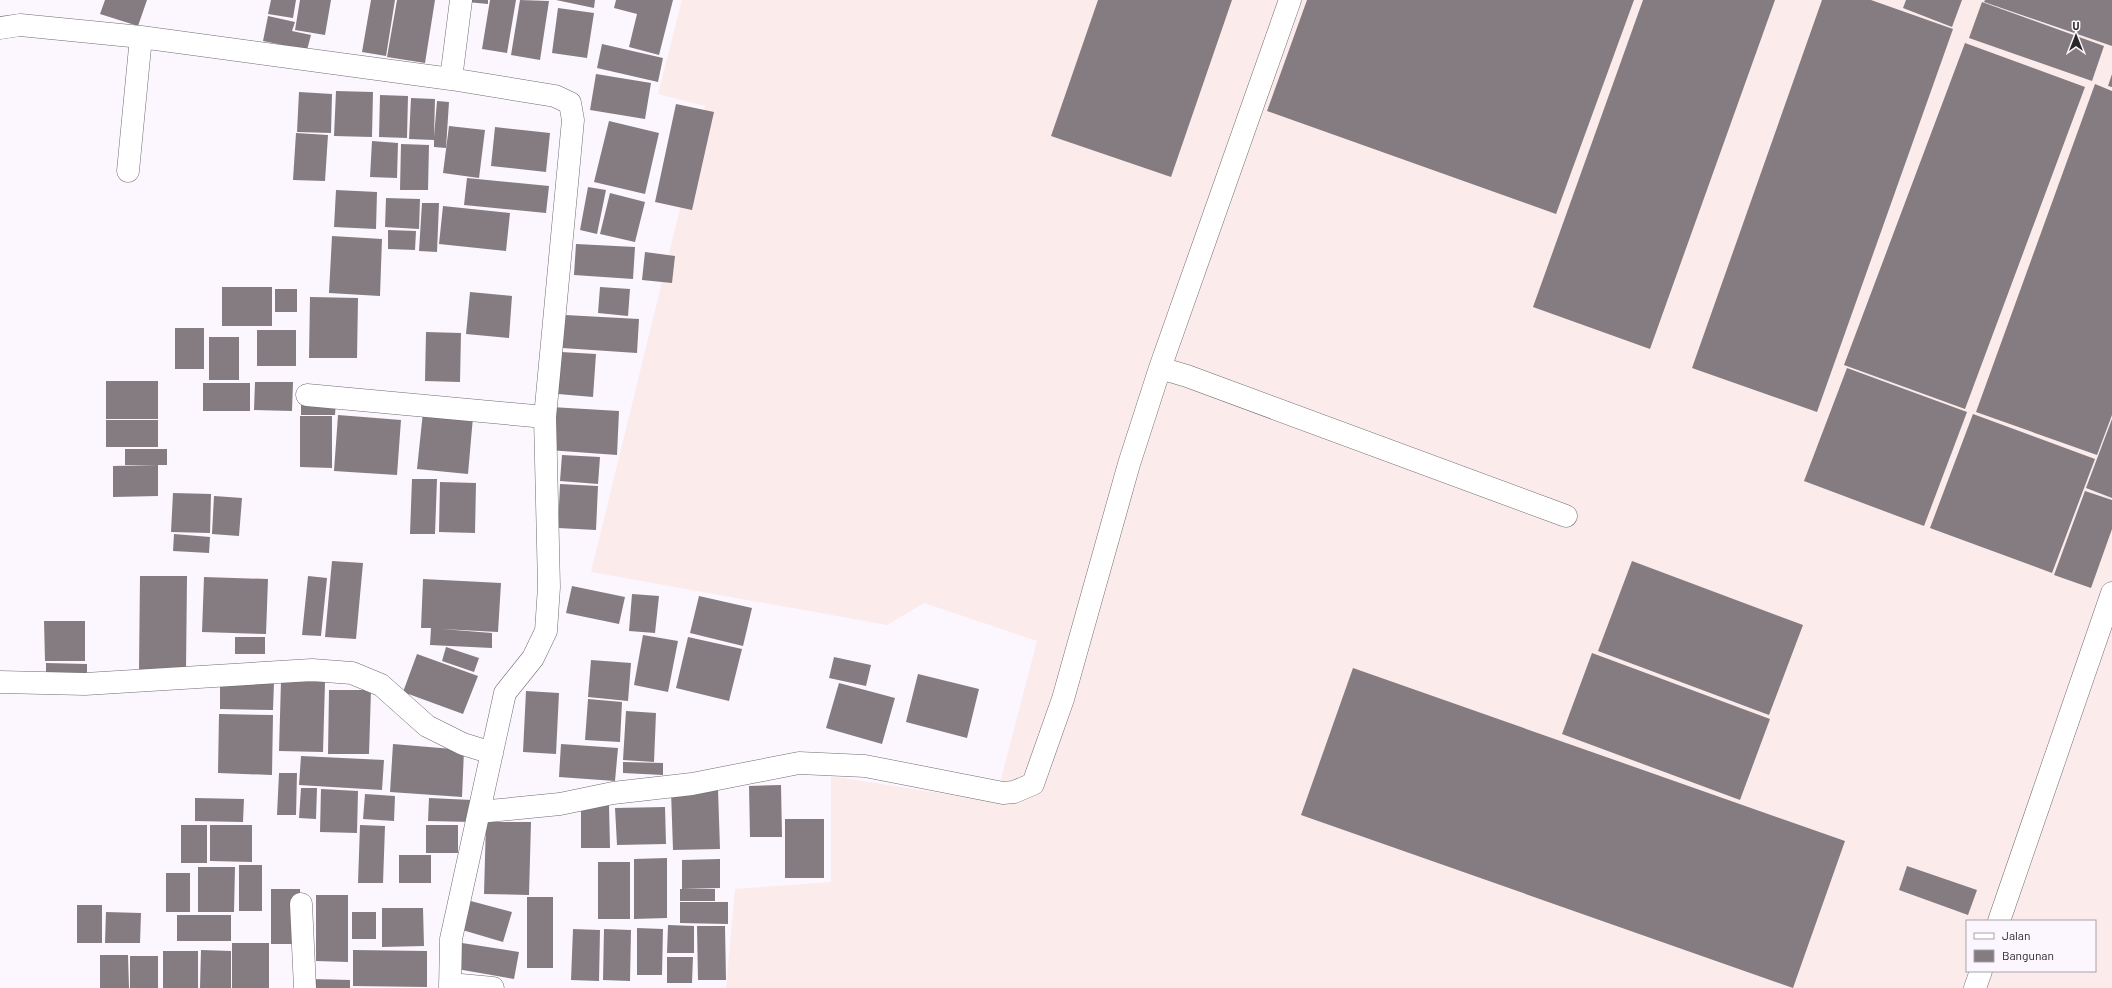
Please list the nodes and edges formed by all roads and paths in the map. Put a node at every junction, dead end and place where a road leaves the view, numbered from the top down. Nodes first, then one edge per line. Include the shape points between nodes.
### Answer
1 (461, 0) edge
2 (1290, 0) edge
3 (0, 28) edge
4 (141, 37) junction
5 (451, 79) junction
6 (128, 171) dead end
7 (1160, 368) junction
8 (307, 395) dead end
9 (545, 417) junction
10 (1566, 516) dead end
11 (2112, 593) edge
12 (0, 682) edge
13 (492, 753) junction
14 (479, 812) junction
15 (301, 904) dead end
16 (1999, 920) edge
17 (1981, 972) edge
18 (450, 986) edge
19 (305, 988) edge
20 (493, 988) edge
21 (1976, 988) edge

1 - 5 street
2 - 7 street
3 - 4 street via 20,25
4 - 5 street
4 - 6 street
5 - 9 street via 555,96 570,103 573,120
7 - 10 street
7 - 14 street via 1129,464 1064,699 1033,784 1014,792 1003,793 865,766 799,763 692,784 613,793 560,804
8 - 9 street
9 - 13 street via 549,587 546,631 533,658 506,693
11 - 16 street
12 - 13 street via 85,684 312,670 352,673 381,685 427,726 463,744
13 - 14 street
14 - 18 street via 451,939
15 - 19 street
17 - 21 street
18 - 20 street

